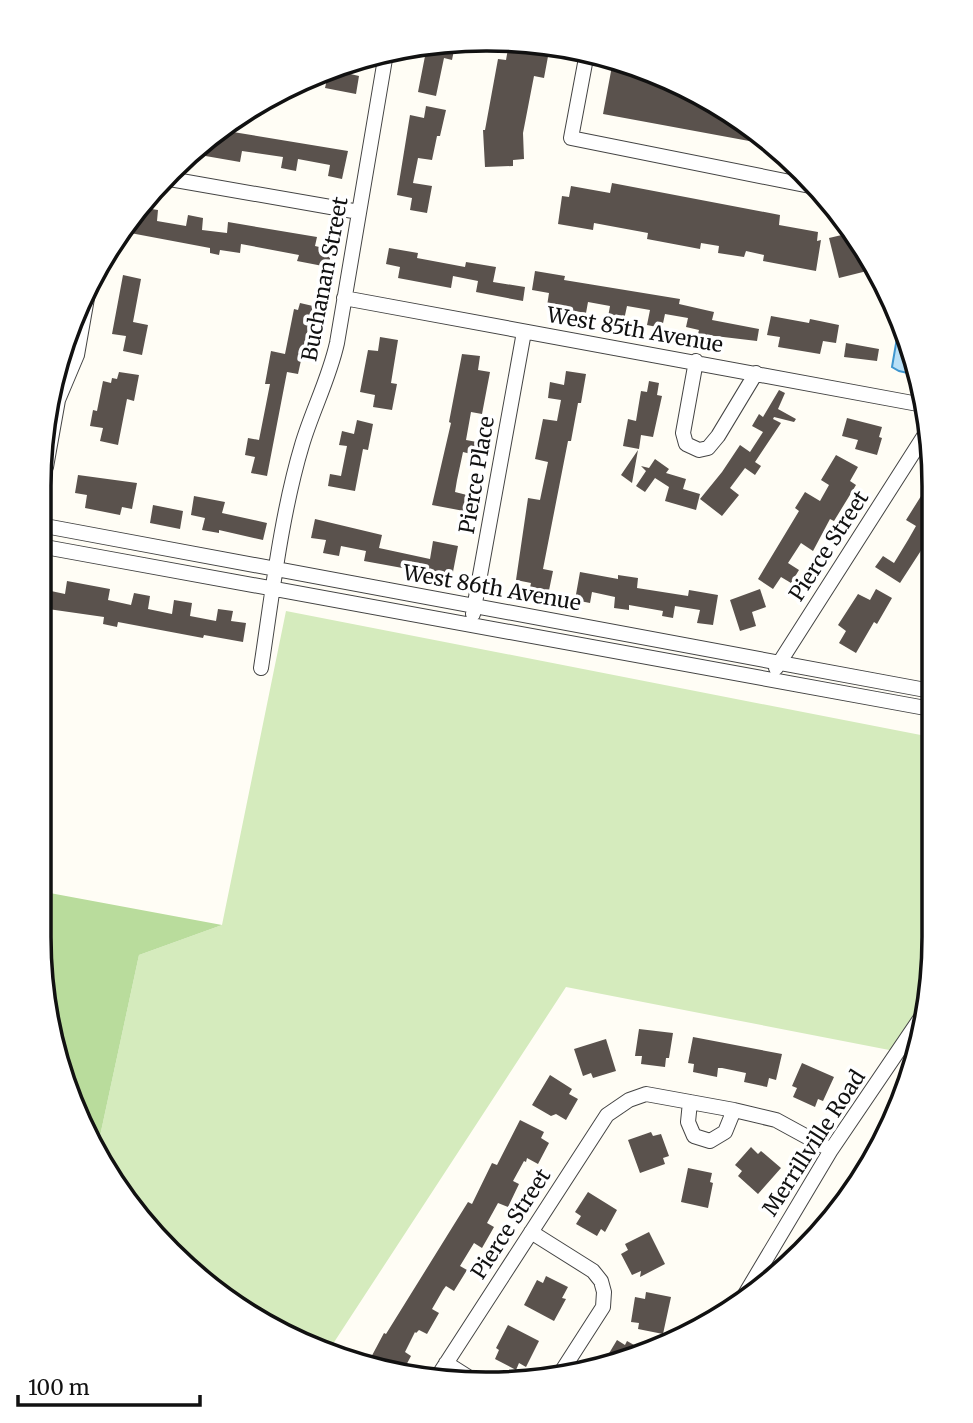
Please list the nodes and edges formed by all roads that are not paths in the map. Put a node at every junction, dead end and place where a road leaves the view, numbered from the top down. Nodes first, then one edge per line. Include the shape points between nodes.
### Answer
1 (585, 62) edge
2 (384, 63) edge
3 (176, 180) edge
4 (801, 184) edge
5 (359, 212) junction
6 (344, 298) junction
7 (82, 324) edge
8 (524, 332) junction
9 (696, 361) junction
10 (756, 373) junction
11 (61, 392) edge
12 (914, 403) edge
13 (920, 442) edge
14 (51, 527) edge
15 (51, 548) edge
16 (276, 570) junction
17 (274, 589) junction
18 (475, 606) junction
19 (471, 625) junction
20 (780, 662) junction
21 (261, 668) dead end
22 (769, 679) junction
23 (922, 689) edge
24 (922, 707) edge
25 (912, 1031) edge
26 (690, 1102) junction
27 (734, 1110) junction
28 (831, 1150) junction
29 (531, 1232) junction
30 (753, 1281) edge
31 (446, 1363) junction
32 (566, 1365) edge
33 (442, 1370) edge
34 (459, 1371) edge

1 - 4 street via 571,138
2 - 5 street, Buchanan Street
3 - 5 street
5 - 6 street, Buchanan Street
6 - 8 street, West 85th Avenue
6 - 16 street, Buchanan Street via 333,362 302,443
7 - 11 street via 77,355
8 - 9 street, West 85th Avenue
8 - 18 street, Pierce Place
9 - 10 street, West 85th Avenue
9 - 10 street via 684,433 686,444 699,450 708,448 718,436
10 - 12 street, West 85th Avenue
13 - 20 street, Pierce Street
14 - 16 street, West 86th Avenue
15 - 17 street, West 86th Avenue
16 - 17 street, Buchanan Street
16 - 18 street, West 86th Avenue
17 - 19 street, West 86th Avenue
17 - 21 street, Buchanan Street
18 - 19 street, Pierce Place
18 - 20 street, West 86th Avenue
19 - 22 street, West 86th Avenue
20 - 22 street, Pierce Street
20 - 23 street, West 86th Avenue
22 - 24 street, West 86th Avenue
25 - 28 street, Merrillville Road
26 - 27 street
26 - 27 street via 688,1122 694,1136 710,1141 725,1132
26 - 29 street, Pierce Street via 646,1094 607,1115
27 - 28 street via 776,1120
28 - 30 street, Merrillville Road
29 - 31 street, Pierce Street
29 - 32 street via 593,1270 604,1292 603,1307
31 - 33 street, Pierce Street
31 - 34 street

